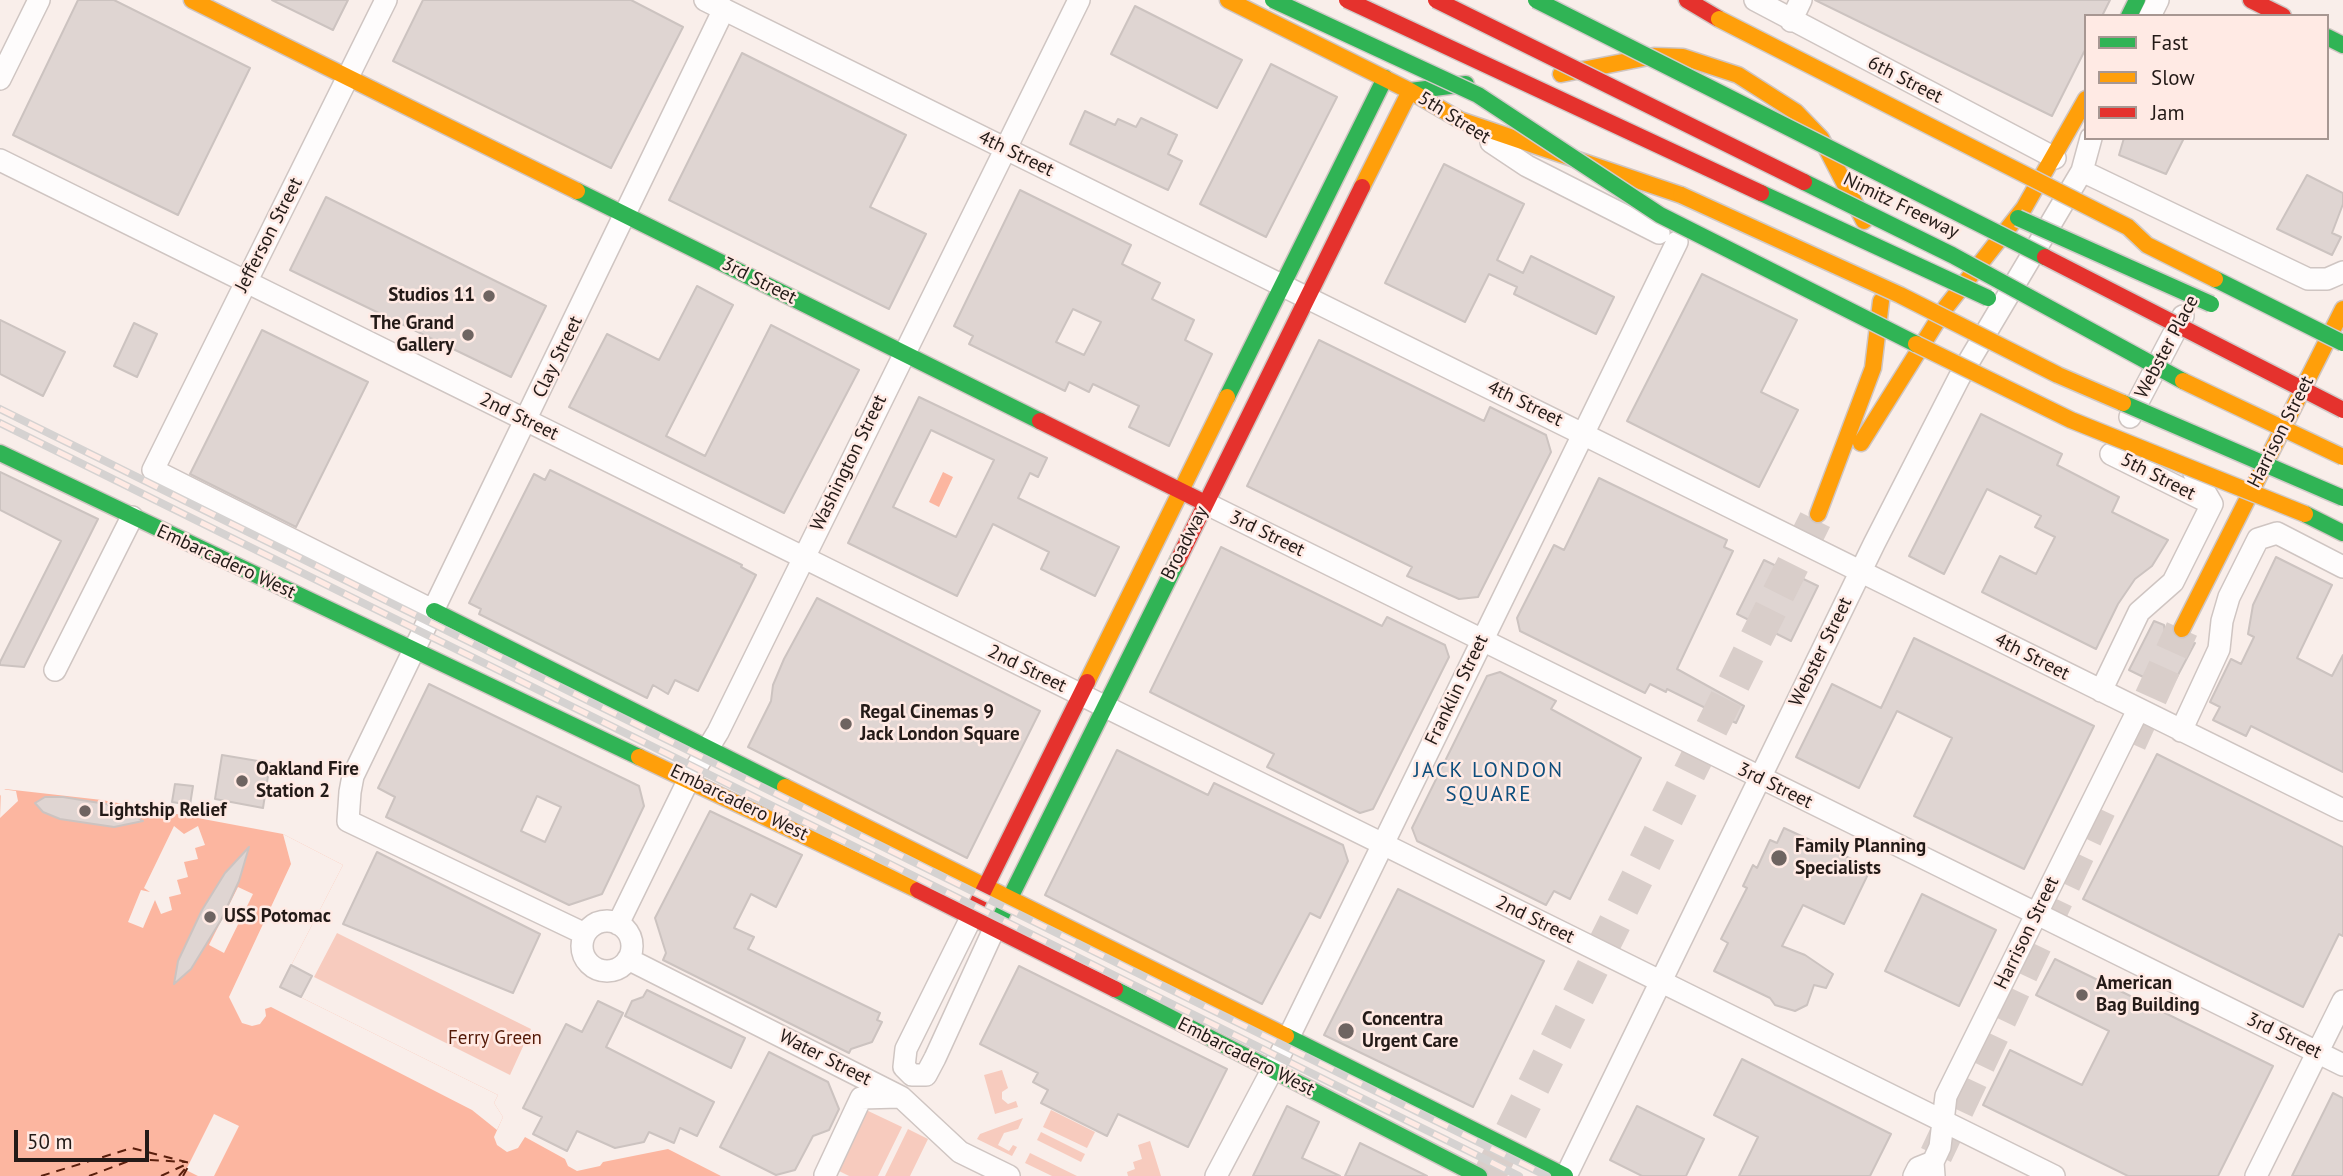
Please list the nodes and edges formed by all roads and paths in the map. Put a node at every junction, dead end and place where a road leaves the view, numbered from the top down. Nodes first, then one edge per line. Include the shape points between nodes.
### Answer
1 (40, 0) edge
2 (192, 0) edge
3 (386, 0) edge
4 (1079, 0) edge
5 (1228, 0) edge
6 (1273, 0) edge
7 (1347, 0) edge
8 (1424, 0) edge
9 (1436, 0) edge
10 (1455, 0) edge
11 (1536, 0) edge
12 (1686, 0) edge
13 (1755, 0) edge
14 (1801, 0) edge
15 (2251, 0) edge
16 (715, 5) edge
17 (2279, 14) edge
18 (1791, 21) junction
19 (349, 77) junction
20 (1385, 78) junction
21 (0, 79) edge
22 (1410, 91) junction
23 (1739, 100) junction
24 (2084, 103) edge
25 (1461, 120) junction
26 (2090, 140) edge
27 (1004, 148) junction
28 (2055, 158) junction
29 (0, 160) edge
30 (2082, 171) junction
31 (1940, 185) dead end
32 (2003, 212) dead end
33 (626, 213) junction
34 (2128, 227) junction
35 (2168, 237) dead end
36 (2223, 240) junction
37 (1677, 242) junction
38 (2343, 272) edge
39 (245, 282) junction
40 (1283, 284) junction
41 (1308, 296) junction
42 (2339, 311) edge
43 (2229, 312) dead end
44 (2343, 343) edge
45 (2305, 346) dead end
46 (903, 353) junction
47 (2330, 357) dead end
48 (1964, 369) junction
49 (2058, 375) junction
50 (2176, 377) junction
51 (2343, 410) edge
52 (527, 421) junction
53 (1584, 433) junction
54 (2121, 434) junction
55 (0, 453) edge
56 (2110, 453) junction
57 (2343, 457) edge
58 (153, 470) joint
59 (1180, 490) junction
60 (2343, 498) edge
61 (1205, 503) junction
62 (2212, 504) junction
63 (2305, 514) junction
64 (132, 517) junction
65 (2343, 533) edge
66 (802, 557) junction
67 (2343, 567) edge
68 (1861, 571) junction
69 (434, 611) junction
70 (2182, 629) tunnel mouth
71 (1482, 639) junction
72 (414, 651) junction
73 (55, 670) dead end
74 (2101, 691) junction
75 (1079, 694) junction
76 (1104, 706) junction
77 (2138, 710) junction
78 (2181, 731) junction
79 (709, 751) junction
80 (1759, 778) junction
81 (689, 779) junction
82 (2343, 810) edge
83 (1381, 845) junction
84 (984, 887) junction
85 (1009, 899) junction
86 (2036, 915) junction
87 (972, 916) junction
88 (618, 924) junction
89 (995, 927) junction
90 (585, 934) junction
91 (628, 959) junction
92 (1659, 982) junction
93 (2343, 1001) edge
94 (1288, 1039) junction
95 (2317, 1052) junction
96 (2343, 1065) edge
97 (1272, 1072) junction
98 (912, 1075) junction
99 (901, 1097) junction
100 (1944, 1121) junction
101 (1933, 1169) edge
102 (1468, 1174) edge
103 (825, 1175) edge
104 (1009, 1176) edge
105 (1216, 1176) edge
106 (1566, 1176) edge
107 (1914, 1176) edge
108 (2054, 1176) edge
109 (2256, 1176) edge

1 - 21 street
2 - 19 main road, 3rd Street
3 - 19 street, Jefferson Street
4 - 27 street, Washington Street
5 - 20 main road, 5th Street
6 - 63 main road, bridge via 1478,95 1660,215 1738,257 2071,420
7 - 50 main road, bridge via 1939,278
8 - 20 main road, Broadway
9 - 50 main road, Nimitz Freeway, bridge via 1952,255
10 - 22 main road, Broadway
11 - 23 main road, Nimitz Freeway, bridge
12 - 34 main road, bridge
13 - 18 street, 6th Street
14 - 18 street
15 - 17 main road
16 - 27 street, 4th Street
16 - 33 street, Clay Street
18 - 28 street, 6th Street
19 - 33 main road, 3rd Street
19 - 39 street, Jefferson Street
20 - 22 main road, 5th Street
20 - 40 main road, Broadway
22 - 25 main road, 5th Street
22 - 28 main road via 1441,84 1517,82 1654,55 1683,57 1738,75 1796,112 1821,138 1857,203 1880,276 1882,305 1873,368 1818,514 1946,307 2024,208
22 - 41 main road, Broadway
23 - 31 main road, bridge
23 - 51 main road, Nimitz Freeway, bridge
24 - 28 main road
25 - 37 street, 5th Street via 1527,166
25 - 49 main road, bridge via 1681,195 1900,295
26 - 30 street, Webster Street
27 - 40 street, 4th Street
27 - 46 street, Washington Street
29 - 39 street, 2nd Street
30 - 36 street
30 - 48 street, Webster Street
32 - 43 main road, bridge
33 - 46 main road, 3rd Street
33 - 52 street, Clay Street
34 - 35 main road
34 - 44 main road, bridge via 2147,246
36 - 38 street via 2308,279
36 - 54 street, Webster Place
37 - 37 street, 5th Street via 1842,324 1853,309 1848,302 1704,232
37 - 53 street, Franklin Street
39 - 52 street, 2nd Street
39 - 58 street, Jefferson Street
40 - 41 street, 4th Street
40 - 59 main road, Broadway
41 - 53 street, 4th Street
41 - 61 main road, Broadway
42 - 70 main road, Harrison Street
45 - 47 main road
46 - 59 main road, 3rd Street
46 - 66 street, Washington Street
48 - 54 street, 5th Street
48 - 56 street, 5th Street
48 - 68 street, Webster Street
49 - 60 main road, bridge
49 - 63 main road, bridge
50 - 57 main road, Nimitz Freeway, bridge
52 - 66 street, 2nd Street
52 - 69 street, Clay Street
53 - 68 street, 4th Street
53 - 71 street, Franklin Street
54 - 56 street, Webster Place
54 - 62 street, 5th Street via 2188,466
55 - 64 main road, Embarcadero West
56 - 62 street, 5th Street
58 - 69 street, Embarcadero West
59 - 61 main road, 3rd Street
59 - 75 main road, Broadway
61 - 71 street, 3rd Street
61 - 76 main road, Broadway
62 - 74 street via 2173,582 2139,612
63 - 65 main road
64 - 72 main road, Embarcadero West
64 - 73 street
66 - 75 street, 2nd Street
66 - 79 street, Washington Street
67 - 78 street via 2277,533 2258,538 2229,597 2219,649
68 - 74 street, 4th Street
68 - 80 street, Webster Street
69 - 72 street, Clay Street
69 - 79 main road, Embarcadero West
71 - 80 street, 3rd Street
71 - 83 street, Franklin Street
72 - 81 main road, Embarcadero West
72 - 90 street, Clay Street via 353,776 348,821
74 - 77 street, 4th Street
75 - 76 street, 2nd Street
75 - 84 main road, Broadway
76 - 83 street, 2nd Street
76 - 85 main road, Broadway
77 - 78 street, 4th Street
77 - 86 street, Harrison Street
78 - 82 street, 4th Street
79 - 81 street, Washington Street
79 - 84 main road, Embarcadero West
80 - 86 street, 3rd Street
80 - 92 street, Webster Street
81 - 87 main road, Embarcadero West
81 - 88 street, Washington Street
83 - 92 street, 2nd Street
83 - 94 street, Franklin Street
84 - 85 main road, Embarcadero West
84 - 87 main road, Broadway
85 - 89 main road, Broadway
85 - 94 main road, Embarcadero West
86 - 95 street, 3rd Street
86 - 100 street, Harrison Street via 1946,1096
87 - 89 main road, Embarcadero West
87 - 98 street, Broadway via 906,1049 904,1067
88 - 90 street via 596,924
88 - 91 street via 631,939
89 - 97 main road, Embarcadero West
89 - 98 street, Broadway via 926,1075
90 - 91 street via 582,948 593,967 608,971
91 - 99 street, Water Street
92 - 100 street, 2nd Street
92 - 106 street, Webster Street
93 - 95 street
94 - 97 street, Franklin Street
94 - 106 main road, Embarcadero West
95 - 96 street, 3rd Street
95 - 109 street
97 - 102 main road, Embarcadero West
97 - 105 street, Franklin Street
98 - 99 street, Broadway
99 - 103 street via 861,1098
99 - 104 street, Water Street via 960,1152
100 - 101 street, Harrison Street
100 - 108 street, 2nd Street
101 - 107 street, Harrison Street via 1918,1168

